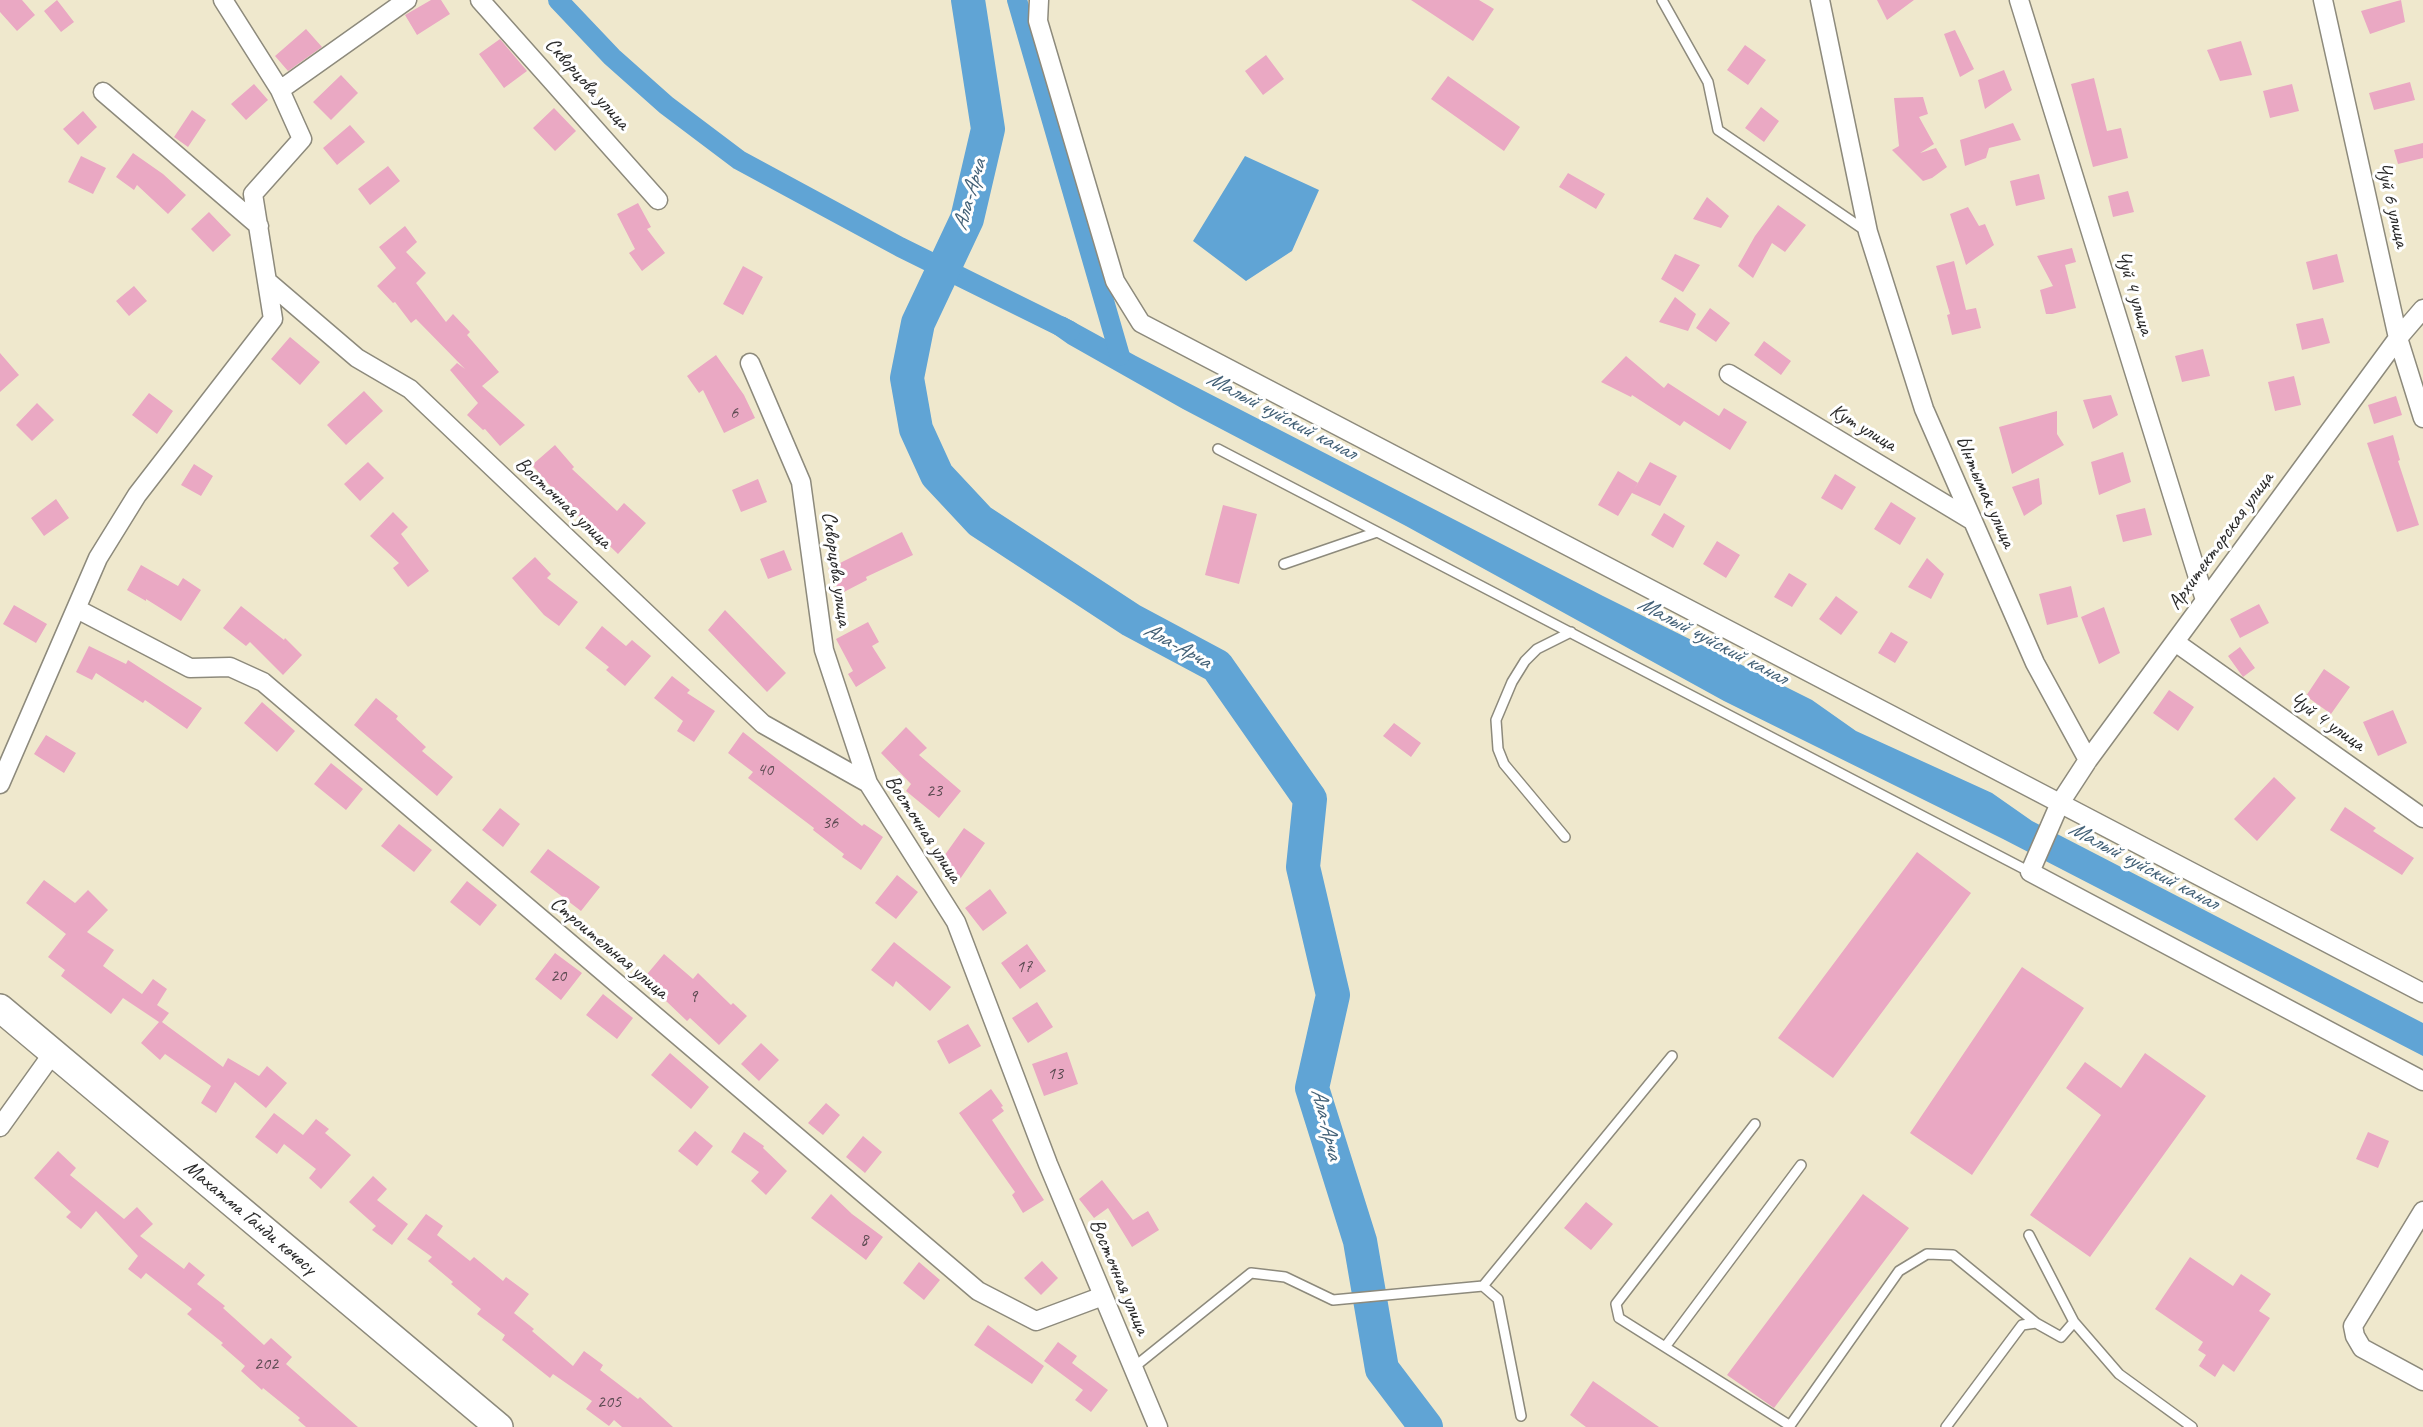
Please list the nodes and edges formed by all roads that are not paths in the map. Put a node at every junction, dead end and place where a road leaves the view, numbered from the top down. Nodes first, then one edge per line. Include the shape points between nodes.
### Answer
1 (223, 0) edge
2 (407, 0) edge
3 (480, 0) edge
4 (1039, 0) edge
5 (1662, 0) edge
6 (1820, 0) edge
7 (2019, 0) edge
8 (2323, 0) edge
9 (280, 90) junction
10 (102, 92) dead end
11 (658, 200) dead end
12 (258, 226) junction
13 (1868, 232) junction
14 (267, 281) junction
15 (2423, 309) edge
16 (2398, 338) junction
17 (750, 363) dead end
18 (1729, 374) dead end
19 (2423, 418) edge
20 (1218, 449) dead end
21 (1973, 522) junction
22 (1377, 532) junction
23 (1284, 564) dead end
24 (2205, 600) junction
25 (77, 609) junction
26 (1571, 632) junction
27 (2175, 642) junction
28 (2088, 760) junction
29 (868, 783) junction
30 (0, 784) edge
31 (2060, 803) junction
32 (2423, 818) edge
33 (1565, 837) dead end
34 (2032, 868) junction
35 (2423, 993) edge
36 (0, 1008) edge
37 (53, 1053) junction
38 (1672, 1056) dead end
39 (2423, 1081) edge
40 (1755, 1124) dead end
41 (0, 1127) edge
42 (1802, 1164) dead end
43 (2423, 1211) edge
44 (2029, 1235) dead end
45 (1483, 1286) junction
46 (1103, 1296) junction
47 (2074, 1322) junction
48 (2036, 1323) junction
49 (1665, 1347) junction
50 (1133, 1368) junction
51 (2423, 1382) edge
52 (1521, 1416) dead end
53 (1789, 1426) edge
54 (499, 1427) edge
55 (1158, 1427) edge
56 (1946, 1427) edge
57 (2192, 1427) edge

1 - 9 street
2 - 9 street
3 - 11 street, Скворцова улица
4 - 31 street via 1038,21 1115,281 1141,323
5 - 13 lane via 1708,82 1718,130
6 - 13 street, Ынтымак улица
7 - 24 street, Чуй 4 улица
8 - 16 street, Чуй 6 улица
9 - 12 street via 302,139 253,194
10 - 12 street
12 - 14 street
13 - 21 street, Ынтымак улица via 1924,409
14 - 25 street via 273,319 137,495 98,558
14 - 29 street, Восточная улица via 357,358 410,389 763,724
15 - 16 street, Архитекторская улица
16 - 19 street, Чуй 6 улица
16 - 24 street, Архитекторская улица
17 - 29 street, Скворцова улица via 801,482 824,650
18 - 21 street, Кут улица
20 - 22 lane
21 - 28 street, Ынтымак улица via 2035,663
22 - 23 lane
22 - 26 lane
24 - 27 street, Архитекторская улица
25 - 30 street
25 - 46 street, Строительная улица via 190,668 230,667 262,682 978,1291 1036,1321
26 - 33 lane via 1538,649 1525,661 1496,720 1498,748 1504,764
26 - 34 lane
27 - 28 street, Архитекторская улица
27 - 32 street, Чуй 4 улица
28 - 31 street, Архитекторская улица
29 - 46 street, Восточная улица via 956,922
31 - 34 street, Архитекторская улица
31 - 35 street
34 - 39 street
36 - 37 main road, Махатма Ганди көчөсү
37 - 41 street
37 - 54 main road, Махатма Ганди көчөсү
38 - 45 lane
40 - 49 lane via 1616,1304 1619,1318
42 - 49 lane
43 - 51 street via 2353,1326 2362,1348
44 - 47 lane
45 - 50 lane via 1333,1300 1285,1277 1251,1273
45 - 52 lane via 1498,1299
46 - 50 street, Восточная улица
47 - 48 lane via 2061,1337
47 - 57 lane via 2119,1374
48 - 53 lane via 1953,1255 1927,1254 1899,1271
48 - 56 lane via 2022,1325
49 - 53 lane
50 - 55 street, Восточная улица

